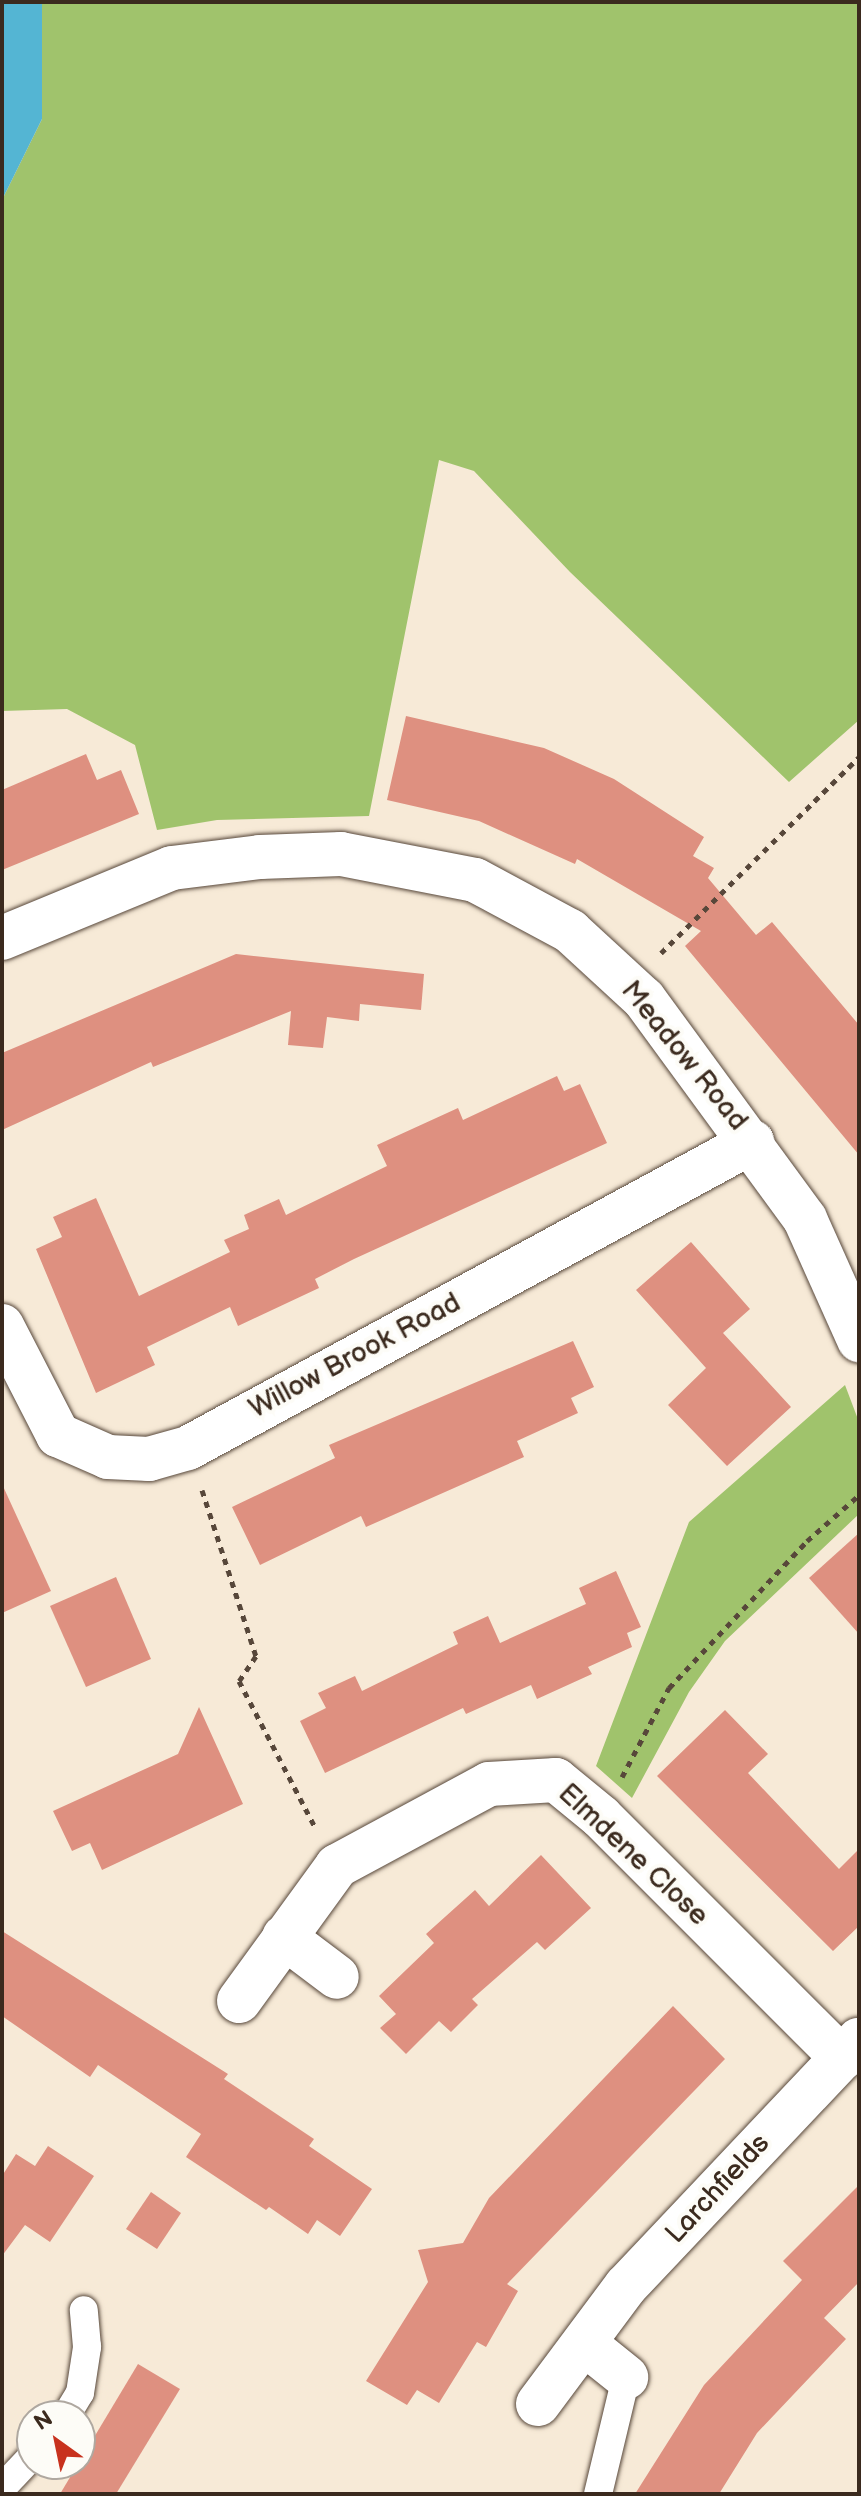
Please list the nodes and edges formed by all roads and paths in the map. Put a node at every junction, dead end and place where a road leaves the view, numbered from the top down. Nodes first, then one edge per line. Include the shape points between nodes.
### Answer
1 (859, 757) edge
2 (2, 938) edge
3 (629, 984) junction
4 (752, 1142) junction
5 (2, 1326) edge
6 (859, 1340) edge
7 (188, 1448) junction
8 (859, 1495) edge
9 (601, 1817) junction
10 (337, 1866) junction
11 (284, 1937) junction
12 (337, 1977) dead end
13 (239, 2001) dead end
14 (850, 2049) edge
15 (84, 2310) dead end
16 (585, 2344) junction
17 (626, 2377) joint
18 (76, 2400) edge
19 (538, 2404) dead end
20 (16, 2473) edge
21 (2, 2488) edge
22 (598, 2494) edge

1 - 3 path
2 - 3 street, Meadow Road via 172,868 341,854 475,880 570,931
3 - 4 street, Meadow Road
4 - 6 street, Meadow Road via 805,1219
4 - 7 street, Willow Brook Road
5 - 7 street, Willow Brook Road via 46,1418 74,1446 108,1457 149,1459
7 - 10 path via 256,1656 239,1681 285,1778
8 - 9 path via 807,1541 669,1688
9 - 10 street, Elmdene Close via 556,1780 489,1784
9 - 14 street, Elmdene Close
10 - 11 street, Elmdene Close
11 - 12 street
11 - 13 street, Elmdene Close
14 - 16 street, Larchfields via 626,2286
15 - 18 lane via 87,2347
16 - 17 street
16 - 19 street, Larchfields
17 - 22 lane
20 - 21 lane

